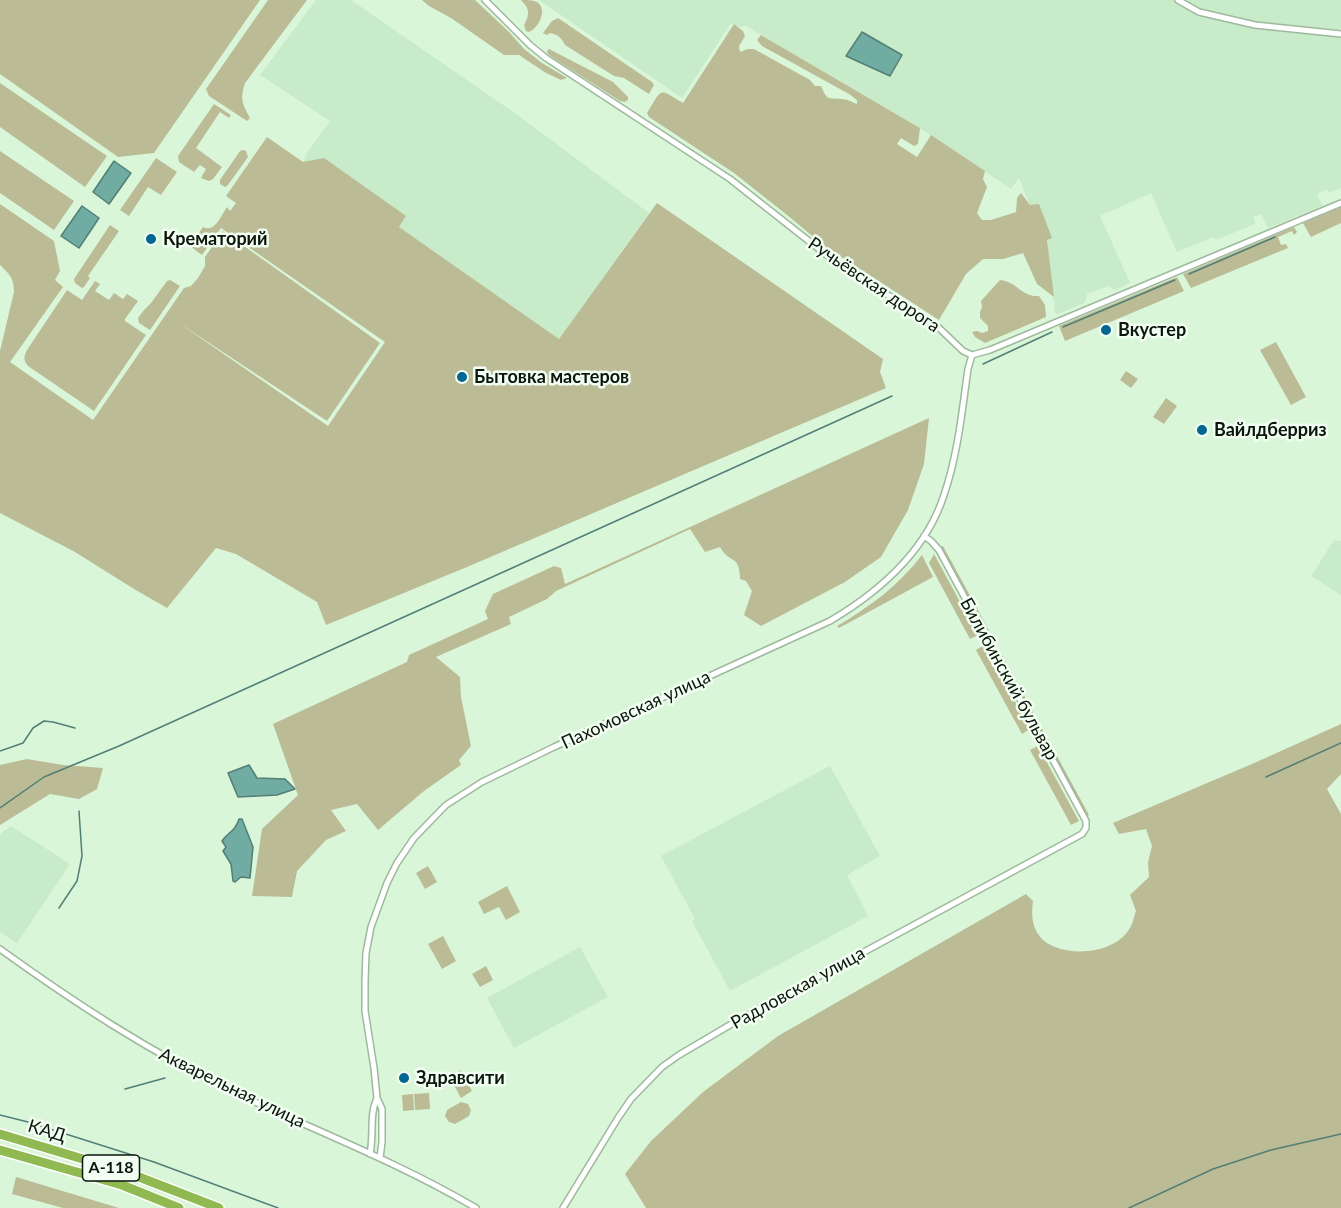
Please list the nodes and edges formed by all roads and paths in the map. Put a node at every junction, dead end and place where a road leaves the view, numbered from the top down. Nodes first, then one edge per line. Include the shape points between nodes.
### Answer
1 (485, 0) edge
2 (1178, 0) edge
3 (1341, 34) edge
4 (1341, 203) edge
5 (972, 355) junction
6 (924, 536) junction
7 (1086, 828) joint
8 (0, 949) edge
9 (377, 1098) junction
10 (0, 1134) edge
11 (0, 1150) edge
12 (370, 1154) junction
13 (380, 1158) junction
14 (179, 1208) edge
15 (219, 1208) edge
16 (476, 1208) edge
17 (563, 1208) edge

1 - 5 street, Ручьёвская дорога via 546,58 730,179 833,260 938,327
2 - 3 street via 1198,12 1255,25
4 - 5 street
5 - 6 street, Пахомовская улица via 944,497
6 - 7 street, Билибинский бульвар via 939,550 1086,821
6 - 9 street, Пахомовская улица via 886,581 830,621 482,782 446,805 431,820 397,863 371,927 366,953 365,1011
7 - 17 street, Радловская улица via 1082,834 679,1054 631,1099
8 - 12 street, Акварельная улица via 70,999 179,1064
9 - 12 street, Пахомовская улица
9 - 13 street, Пахомовская улица via 382,1109
10 - 15 highway, КАД / А-118 via 126,1172
11 - 14 highway, КАД / А-118 via 122,1185
12 - 13 street, Акварельная улица
13 - 16 street, Акварельная улица

